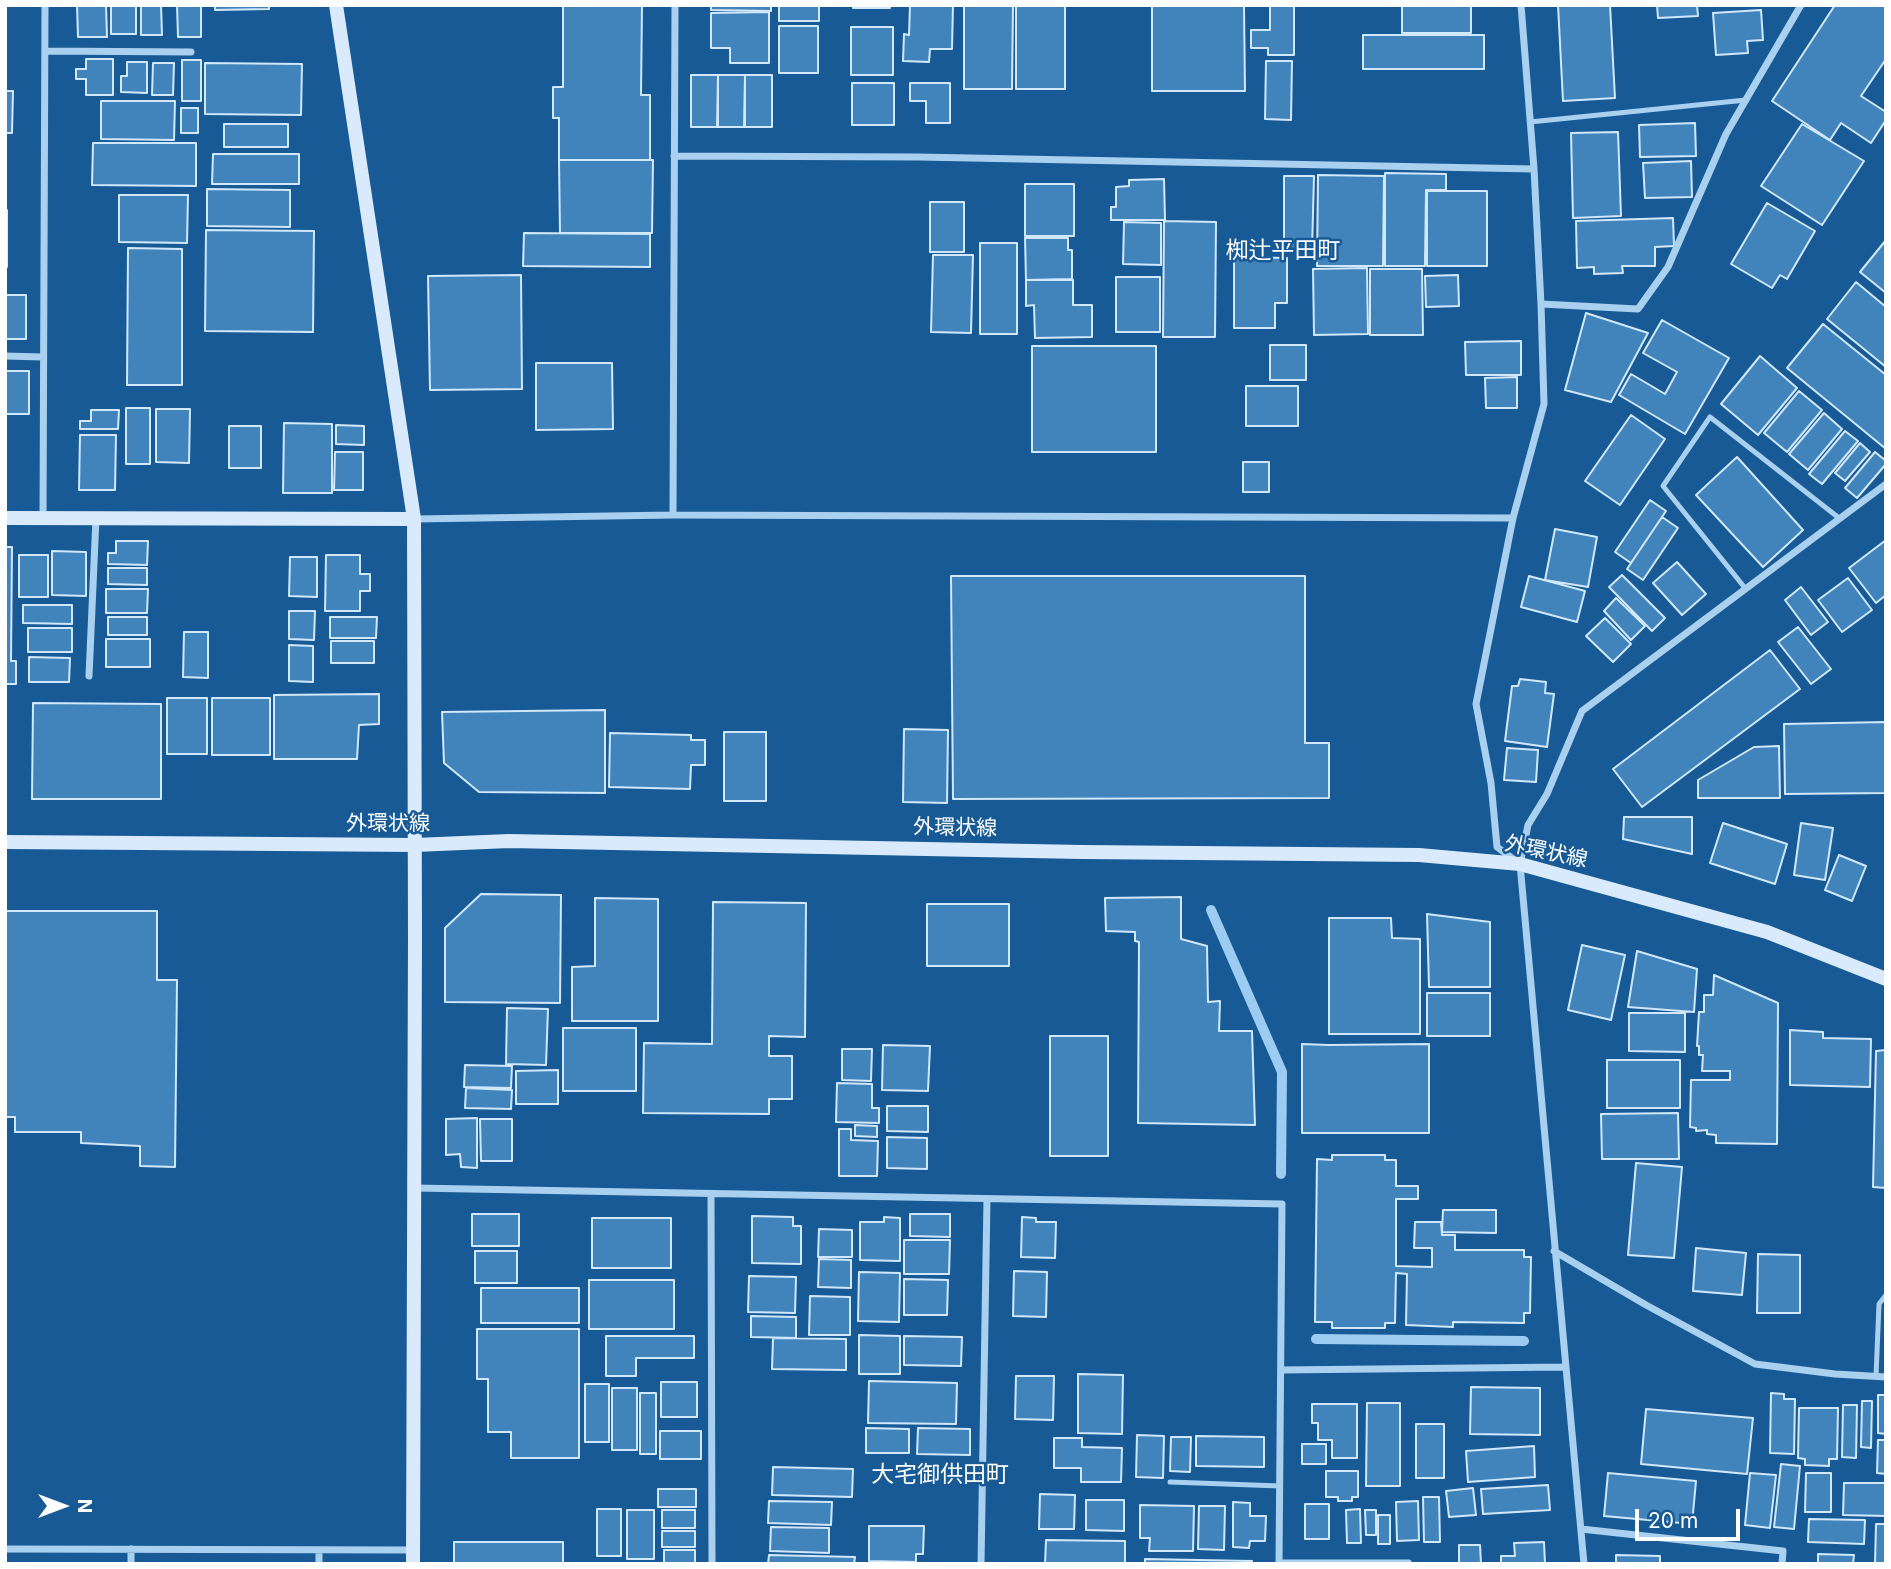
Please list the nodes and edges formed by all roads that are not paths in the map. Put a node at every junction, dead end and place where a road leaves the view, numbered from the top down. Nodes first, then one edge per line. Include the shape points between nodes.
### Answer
1 (45, 5) edge
2 (336, 5) edge
3 (676, 5) edge
4 (1521, 5) edge
5 (1801, 5) edge
6 (44, 51) junction
7 (191, 52) dead end
8 (1746, 100) junction
9 (1530, 122) junction
10 (674, 156) junction
11 (1534, 169) junction
12 (1541, 304) junction
13 (5, 356) edge
14 (43, 357) junction
15 (1886, 484) edge
16 (673, 515) junction
17 (5, 518) edge
18 (43, 518) junction
19 (96, 518) junction
20 (1513, 518) junction
21 (1839, 518) junction
22 (414, 519) junction
23 (1745, 588) junction
24 (89, 676) dead end
25 (5, 842) edge
26 (415, 845) junction
27 (1520, 864) junction
28 (1886, 979) edge
29 (415, 1188) junction
30 (711, 1194) junction
31 (987, 1199) junction
32 (1554, 1251) junction
33 (1886, 1295) edge
34 (1565, 1367) junction
35 (1281, 1370) junction
36 (1876, 1376) junction
37 (1886, 1377) edge
38 (1170, 1482) dead end
39 (1280, 1486) junction
40 (1581, 1529) junction
41 (5, 1549) edge
42 (131, 1549) junction
43 (319, 1550) junction
44 (412, 1557) edge
45 (1409, 1562) edge
46 (1279, 1563) edge
47 (131, 1564) edge
48 (319, 1564) edge
49 (712, 1564) edge
50 (981, 1564) edge
51 (1584, 1564) edge
52 (1782, 1564) edge

1 - 6 street
2 - 22 street
3 - 10 street
4 - 9 street
5 - 8 street
6 - 7 street
6 - 14 street
8 - 9 lane
8 - 12 street via 1726,134 1668,267 1638,309
9 - 11 street
10 - 11 street
10 - 16 street
11 - 12 street
12 - 20 street via 1544,404
13 - 14 street
14 - 18 street
15 - 21 street
16 - 20 street
16 - 22 street
17 - 18 street
18 - 19 street
19 - 22 street
19 - 24 street
20 - 27 street via 1476,704 1497,847
21 - 23 street
21 - 23 lane via 1710,417 1663,486
22 - 26 street
23 - 27 street via 1582,710 1547,794 1528,825
25 - 26 street, 外環状線
26 - 27 street, 外環状線 via 509,841 1419,856
26 - 29 street
27 - 28 street, 外環状線 via 1767,932
27 - 32 street
29 - 30 street
29 - 44 street
30 - 31 street
30 - 49 street
31 - 35 street via 1282,1204
31 - 50 street
32 - 34 street
32 - 36 street via 1755,1364
33 - 36 lane via 1879,1304
34 - 35 street
34 - 40 street
35 - 39 street
36 - 37 street
38 - 39 lane
39 - 46 street
40 - 51 street
40 - 52 street via 1783,1551
41 - 42 street
42 - 43 street
42 - 47 street
43 - 44 street
43 - 48 street
45 - 46 lane

